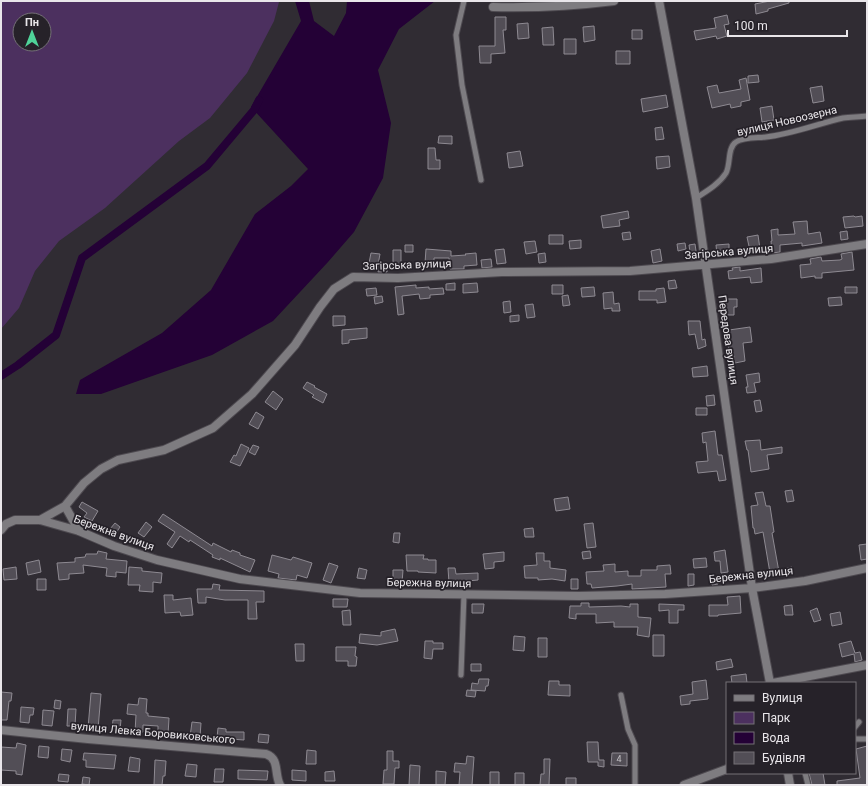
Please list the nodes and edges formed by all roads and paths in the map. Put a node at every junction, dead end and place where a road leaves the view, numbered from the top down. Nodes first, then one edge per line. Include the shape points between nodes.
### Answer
1 (464, 1) edge
2 (614, 1) edge
3 (659, 1) edge
4 (493, 7) dead end
5 (867, 116) edge
6 (480, 180) dead end
7 (696, 198) junction
8 (867, 244) edge
9 (706, 265) junction
10 (65, 506) junction
11 (40, 520) junction
12 (1, 530) edge
13 (79, 531) junction
14 (867, 568) edge
15 (752, 588) junction
16 (464, 594) junction
17 (867, 665) edge
18 (461, 675) dead end
19 (770, 682) edge
20 (778, 682) edge
21 (621, 695) dead end
22 (859, 722) dead end
23 (856, 726) edge
24 (1, 730) edge
25 (856, 739) edge
26 (867, 739) edge
27 (726, 769) edge
28 (788, 774) edge
29 (805, 774) edge
30 (280, 785) edge
31 (635, 785) edge
32 (684, 785) edge
33 (790, 785) edge
34 (808, 785) edge

1 - 6 lane via 456,35 462,85
2 - 4 street via 573,6
3 - 7 street, Передова вулиця
5 - 7 lane, вулиця Новоозерна via 843,118 773,136 737,141 732,146 730,163 723,178
7 - 9 street, Передова вулиця
8 - 9 street, Загірська вулиця via 771,259
9 - 10 street, Загірська вулиця via 630,271 502,272 354,278 334,289 295,345 252,394 213,428 164,450 118,460 101,469 84,483
9 - 15 street, Передова вулиця
10 - 11 street, Загірська вулиця
10 - 13 street
11 - 12 street, Бережна вулиця via 15,520
11 - 13 street, Бережна вулиця
13 - 16 street, Бережна вулиця via 157,560 240,579 360,593
14 - 15 street, Бережна вулиця via 805,581
15 - 16 street, Бережна вулиця via 579,596
15 - 19 street, Передова вулиця
16 - 18 lane
17 - 20 street
21 - 31 lane via 628,729 635,745
22 - 23 lane
24 - 30 street, вулиця Левка Боровиковського via 266,754 273,758
25 - 26 lane
27 - 32 street
28 - 33 street
29 - 34 lane

